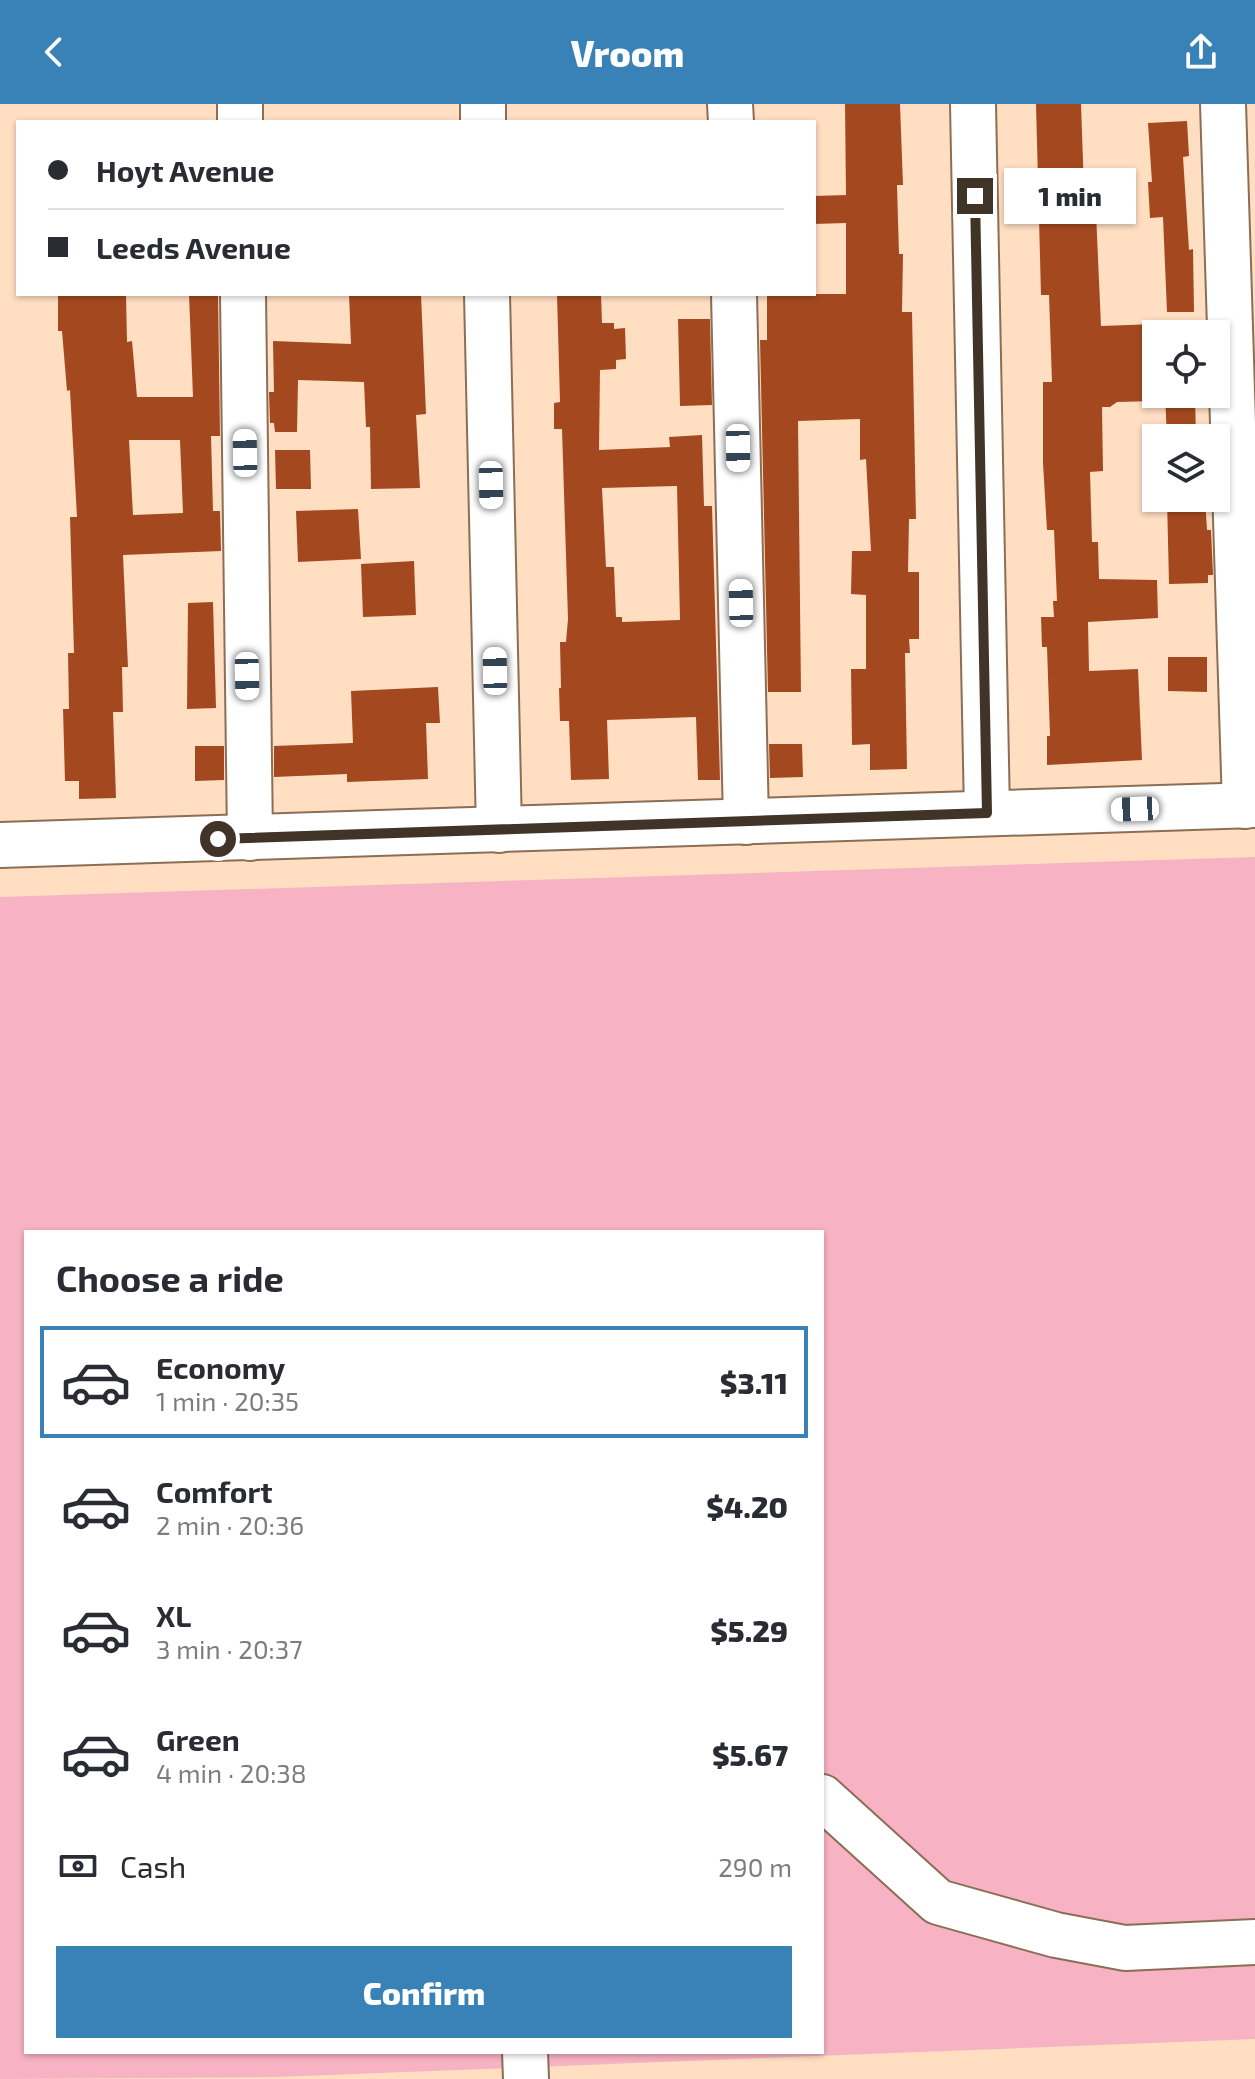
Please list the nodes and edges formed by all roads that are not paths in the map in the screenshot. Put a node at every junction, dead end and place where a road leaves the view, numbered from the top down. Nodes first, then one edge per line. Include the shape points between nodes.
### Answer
1 (973, 104) edge
2 (1223, 104) edge
3 (243, 296) edge
4 (487, 296) edge
5 (734, 296) edge
6 (1250, 806) edge
7 (987, 813) junction
8 (746, 822) junction
9 (499, 830) junction
10 (250, 838) junction
11 (0, 845) edge
12 (824, 1799) edge
13 (1255, 1942) edge
14 (525, 2054) edge
15 (526, 2079) edge

1 - 7 street
2 - 6 street
3 - 10 street
4 - 9 street
5 - 8 street
6 - 7 street
7 - 8 street
8 - 9 street
9 - 10 street
10 - 11 street
12 - 13 street via 938,1902 1125,1948
14 - 15 street

